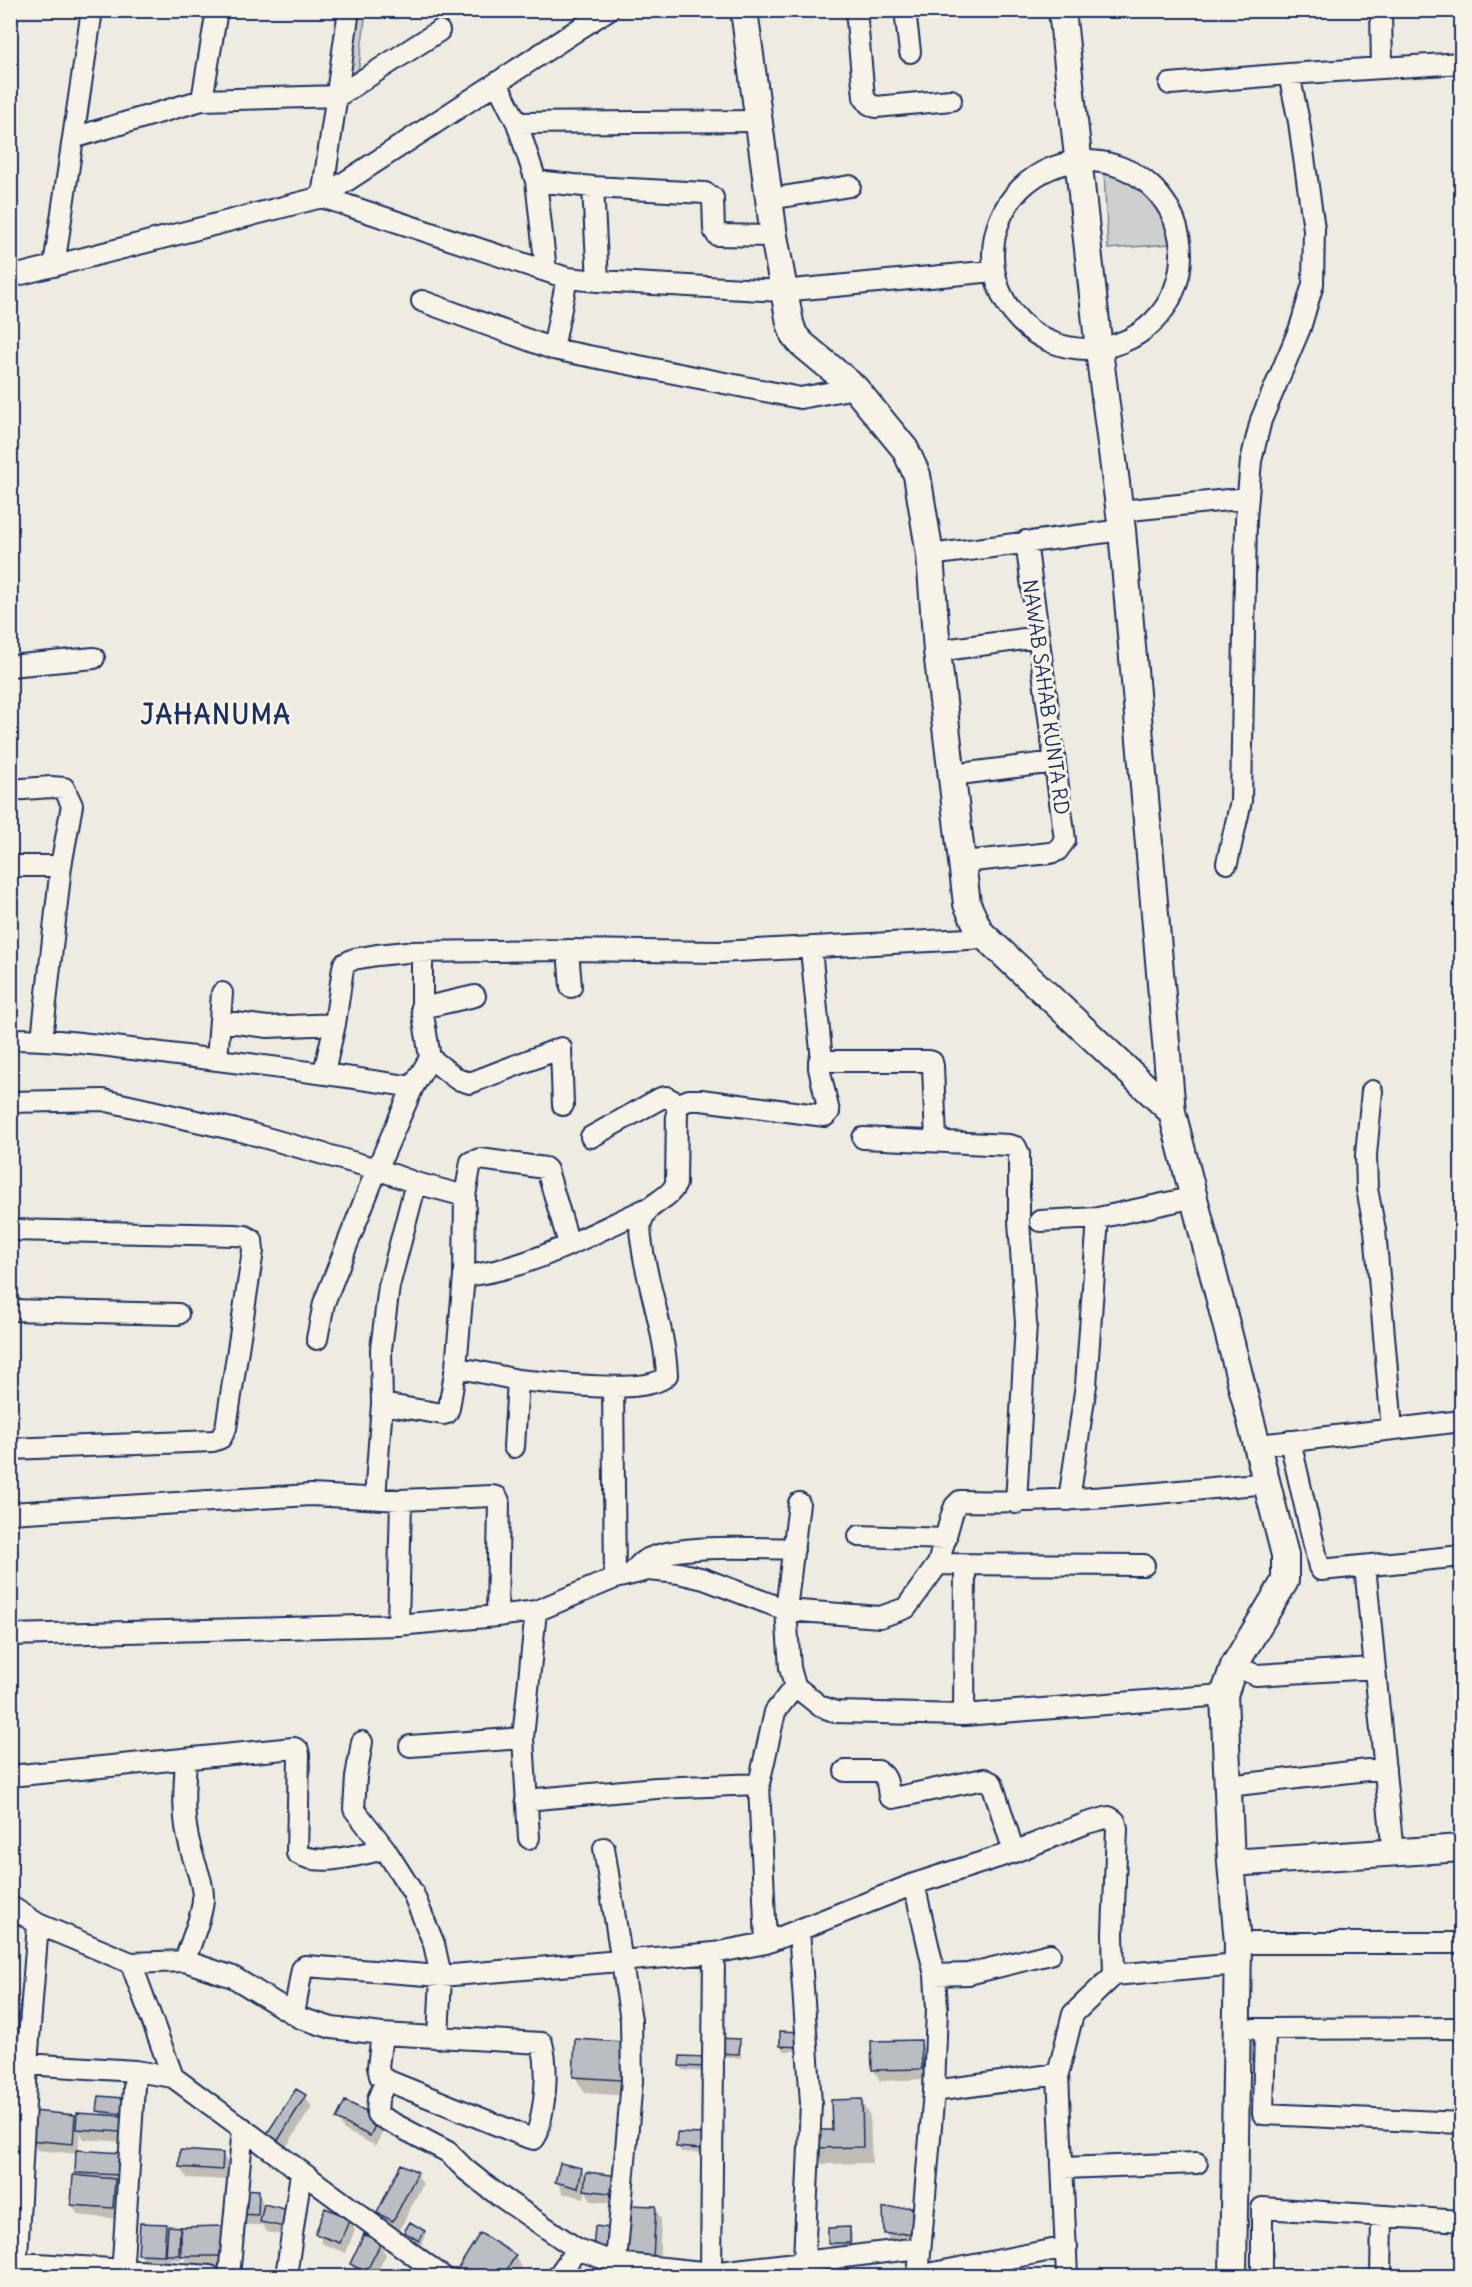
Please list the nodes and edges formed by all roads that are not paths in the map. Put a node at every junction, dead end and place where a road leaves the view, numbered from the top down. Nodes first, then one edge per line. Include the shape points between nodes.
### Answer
1 (92, 10) edge
2 (217, 10) edge
3 (349, 10) edge
4 (608, 10) edge
5 (744, 10) edge
6 (856, 10) edge
7 (905, 10) edge
8 (1062, 10) edge
9 (1381, 10) edge
10 (439, 31) dead end
11 (910, 52) dead end
12 (1461, 63) edge
13 (1382, 68) junction
14 (1289, 74) junction
15 (497, 83) junction
16 (1170, 84) dead end
17 (338, 96) junction
18 (202, 100) junction
19 (951, 100) dead end
20 (758, 122) junction
21 (517, 123) junction
22 (73, 138) junction
23 (1079, 160) junction
24 (536, 181) junction
25 (850, 186) dead end
26 (593, 187) junction
27 (322, 198) junction
28 (770, 199) junction
29 (774, 236) junction
30 (54, 266) junction
31 (546, 270) junction
32 (994, 271) junction
33 (10, 277) edge
34 (567, 278) junction
35 (598, 281) junction
36 (782, 291) junction
37 (422, 301) dead end
38 (552, 349) junction
39 (1100, 350) junction
40 (855, 388) junction
41 (1248, 498) junction
42 (1121, 520) junction
43 (1026, 541) junction
44 (930, 555) junction
45 (1038, 637) junction
46 (937, 651) junction
47 (94, 658) dead end
48 (10, 666) edge
49 (1055, 762) junction
50 (952, 776) junction
51 (10, 790) edge
52 (963, 862) junction
53 (1227, 863) dead end
54 (10, 866) edge
55 (61, 866) junction
56 (987, 938) junction
57 (811, 949) junction
58 (568, 950) junction
59 (422, 952) junction
60 (571, 987) dead end
61 (222, 993) dead end
62 (475, 996) dead end
63 (422, 1008) junction
64 (220, 1021) junction
65 (334, 1024) junction
66 (42, 1039) junction
67 (10, 1040) edge
68 (430, 1058) junction
69 (217, 1060) junction
70 (822, 1061) junction
71 (324, 1072) junction
72 (413, 1087) junction
73 (1372, 1090) dead end
74 (10, 1102) edge
75 (679, 1104) junction
76 (563, 1105) dead end
77 (1172, 1112) junction
78 (591, 1137) dead end
79 (863, 1138) dead end
80 (936, 1141) junction
81 (377, 1169) junction
82 (416, 1183) junction
83 (465, 1196) junction
84 (1195, 1197) junction
85 (646, 1209) junction
86 (1098, 1218) junction
87 (1040, 1221) dead end
88 (10, 1230) edge
89 (569, 1244) junction
90 (464, 1276) junction
91 (10, 1310) edge
92 (178, 1314) dead end
93 (317, 1339) dead end
94 (456, 1367) junction
95 (518, 1380) junction
96 (613, 1388) junction
97 (382, 1404) junction
98 (1461, 1421) edge
99 (1392, 1429) junction
100 (1290, 1441) junction
101 (1259, 1445) junction
102 (514, 1447) dead end
103 (10, 1449) edge
104 (1268, 1483) junction
105 (375, 1498) junction
106 (401, 1500) junction
107 (1069, 1500) junction
108 (800, 1503) dead end
109 (1016, 1503) junction
110 (10, 1513) edge
111 (860, 1536) dead end
112 (946, 1539) junction
113 (794, 1549) junction
114 (1461, 1556) edge
115 (938, 1564) junction
116 (965, 1565) junction
117 (1144, 1565) dead end
118 (1365, 1566) junction
119 (623, 1576) junction
120 (786, 1610) junction
121 (536, 1611) junction
122 (497, 1616) junction
123 (398, 1625) junction
124 (10, 1635) edge
125 (1234, 1666) junction
126 (1376, 1668) junction
127 (795, 1686) junction
128 (1224, 1695) junction
129 (964, 1715) junction
130 (523, 1738) junction
131 (362, 1742) dead end
132 (410, 1746) dead end
133 (186, 1760) junction
134 (1385, 1768) junction
135 (845, 1771) dead end
136 (10, 1776) edge
137 (759, 1784) junction
138 (1228, 1786) junction
139 (526, 1800) junction
140 (529, 1838) dead end
141 (604, 1848) dead end
142 (1461, 1848) edge
143 (385, 1849) junction
144 (1014, 1852) junction
145 (1393, 1854) junction
146 (1231, 1863) junction
147 (914, 1884) junction
148 (10, 1906) edge
149 (38, 1924) junction
150 (799, 1930) junction
151 (765, 1943) junction
152 (1461, 1943) edge
153 (714, 1953) junction
154 (1238, 1953) junction
155 (1050, 1954) dead end
156 (185, 1961) junction
157 (623, 1962) junction
158 (131, 1963) junction
159 (935, 1975) junction
160 (1114, 1975) junction
161 (441, 1976) junction
162 (294, 2014) junction
163 (1461, 2028) edge
164 (1237, 2029) junction
165 (1265, 2029) junction
166 (382, 2034) junction
167 (438, 2038) junction
168 (19, 2063) edge
169 (135, 2071) junction
170 (1058, 2074) junction
171 (173, 2078) junction
172 (386, 2080) junction
173 (934, 2091) junction
174 (1461, 2123) edge
175 (243, 2128) junction
176 (1197, 2163) dead end
177 (1063, 2168) junction
178 (301, 2173) junction
179 (1382, 2216) junction
180 (1461, 2221) edge
181 (919, 2247) junction
182 (1067, 2247) junction
183 (577, 2249) junction
184 (804, 2260) junction
185 (616, 2263) junction
186 (14, 2267) edge
187 (122, 2273) edge
188 (711, 2273) junction
189 (918, 2276) edge
190 (210, 2277) edge
191 (229, 2277) edge
192 (286, 2277) edge
193 (442, 2277) edge
194 (558, 2277) edge
195 (1067, 2277) edge
196 (1233, 2277) edge
197 (1262, 2277) edge
198 (1380, 2277) edge

1 - 22 street
2 - 18 street
3 - 17 street
4 - 15 street
5 - 20 street
6 - 19 street via 864,98 869,104 876,107
7 - 11 street
8 - 23 street
9 - 13 street
10 - 17 street
12 - 13 street
13 - 14 street
14 - 16 street
14 - 41 street via 1314,229 1313,284 1300,328 1261,420 1251,461
15 - 21 street
15 - 27 street
17 - 18 street
17 - 27 street
18 - 22 street
20 - 21 street
20 - 28 street
21 - 24 street
22 - 30 street
23 - 32 street via 1049,168 1023,185 1004,210 994,239
23 - 39 street
23 - 39 street via 1111,163 1141,176 1165,199 1179,229 1182,262 1175,294 1148,328 1130,341
24 - 26 street
24 - 31 street
25 - 28 street
26 - 29 street via 705,193 713,198 717,235
26 - 35 street
27 - 30 street
27 - 31 street
28 - 29 street
29 - 36 street
30 - 33 street
31 - 34 street
32 - 36 street
32 - 39 street via 1003,298 1020,322 1042,340 1070,349
34 - 35 street
34 - 38 street
35 - 36 street
36 - 40 street via 795,335
37 - 38 street
38 - 40 street via 800,398
39 - 42 street
40 - 44 street via 905,449 916,475
41 - 42 street
41 - 53 street via 1240,801
42 - 43 street
42 - 77 street
43 - 44 street
43 - 45 street, NAWAB SAHAB KUNTA RD
44 - 46 street
45 - 46 street
45 - 49 street, NAWAB SAHAB KUNTA RD
46 - 50 street
47 - 48 street
49 - 50 street
49 - 52 street, NAWAB SAHAB KUNTA RD via 1065,840 1062,847 1050,853
50 - 52 street
51 - 55 street via 51,787 63,788 68,794 72,805
52 - 56 street via 967,904 976,927
54 - 55 street
55 - 66 street
56 - 57 street
56 - 77 street
57 - 58 street
57 - 70 street
58 - 59 street
58 - 60 street
59 - 63 street
59 - 65 street via 377,955 344,964
61 - 64 street
62 - 63 street
63 - 68 street
64 - 65 street via 268,1027
64 - 69 street
65 - 71 street
66 - 67 street
66 - 69 street
68 - 72 street
68 - 76 street via 457,1079 470,1083 561,1048
69 - 71 street
70 - 75 street via 819,1068 828,1112 825,1116 701,1100
70 - 80 street via 932,1062
71 - 72 street
72 - 81 street
73 - 99 street via 1366,1155 1368,1189
74 - 81 street via 103,1100 245,1132
75 - 78 street via 666,1096
75 - 85 street via 676,1184 672,1193
77 - 84 street
79 - 80 street
80 - 109 street via 1009,1145 1016,1147 1019,1154 1026,1323
81 - 82 street
81 - 93 street via 324,1303
82 - 83 street
82 - 97 street via 389,1286 381,1349
83 - 89 street via 471,1162 475,1159 545,1168
83 - 90 street
84 - 86 street
84 - 101 street
85 - 89 street
85 - 96 street via 640,1231 667,1375 655,1382
86 - 87 street
86 - 107 street via 1086,1385
88 - 103 street via 235,1235 252,1240 253,1251 226,1428 221,1438
89 - 90 street via 490,1273
90 - 94 street
91 - 92 street
94 - 95 street
94 - 97 street via 447,1413
95 - 96 street
95 - 102 street
96 - 119 street
97 - 105 street
98 - 99 street
99 - 100 street
100 - 101 street
100 - 118 street via 1319,1567 1326,1570
101 - 104 street
104 - 107 street
104 - 125 street via 1285,1555 1285,1581
105 - 106 street
105 - 110 street via 311,1495
106 - 122 street via 497,1497
106 - 123 street
107 - 109 street
108 - 113 street
109 - 112 street via 960,1502 955,1506
111 - 112 street
112 - 115 street
113 - 119 street via 725,1548 663,1554
113 - 120 street
114 - 118 street
115 - 116 street
115 - 120 street via 906,1608 894,1614 880,1617
116 - 117 street
116 - 129 street
118 - 126 street
119 - 120 street via 648,1570 680,1573
119 - 121 street
120 - 127 street
121 - 122 street
121 - 130 street
122 - 123 street
123 - 124 street
125 - 126 street via 1256,1675
125 - 128 street
126 - 134 street
127 - 129 street via 820,1706 836,1712
127 - 137 street via 774,1712
128 - 129 street
128 - 138 street
130 - 132 street
130 - 139 street
131 - 143 street via 354,1809
133 - 136 street
133 - 143 street via 294,1748 298,1750 297,1853 302,1857 335,1860
133 - 156 street via 185,1820 203,1902
134 - 138 street
134 - 145 street
135 - 144 street via 878,1771 886,1777 893,1798 984,1779 992,1783
137 - 139 street via 656,1788
137 - 151 street
138 - 146 street
139 - 140 street
141 - 157 street
142 - 145 street
143 - 161 street via 413,1893 434,1944
144 - 147 street
144 - 160 street via 1103,1818 1115,1821
145 - 146 street
146 - 154 street
147 - 150 street
147 - 159 street
148 - 149 street
149 - 158 street
149 - 168 street
150 - 151 street
150 - 184 street via 811,2103
151 - 153 street
152 - 154 street
153 - 157 street
153 - 188 street
154 - 160 street
154 - 164 street
155 - 159 street via 968,1974
156 - 158 street
156 - 162 street via 233,1977
157 - 161 street
157 - 185 street via 631,2020 632,2081
158 - 171 street
159 - 173 street
160 - 170 street via 1073,2014
161 - 162 street via 305,1966
161 - 167 street
162 - 166 street via 332,2028
163 - 165 street
164 - 165 street
164 - 196 street
165 - 174 street via 1263,2114
166 - 167 street
166 - 172 street via 378,2067 380,2076
167 - 172 street via 542,2043 543,2100 534,2139
168 - 169 street
168 - 186 street
169 - 171 street
169 - 187 street
170 - 173 street
170 - 177 street
171 - 175 street
172 - 183 street via 376,2105 379,2116 448,2152 494,2192
173 - 181 street
175 - 178 street
175 - 191 street
176 - 177 street
177 - 182 street
178 - 192 street
178 - 193 street
179 - 180 street
179 - 197 street via 1262,2208
179 - 198 street
181 - 184 street
181 - 189 street
182 - 189 street
182 - 195 street
183 - 185 street
183 - 194 street
184 - 188 street
185 - 188 street
186 - 187 street
187 - 190 street

